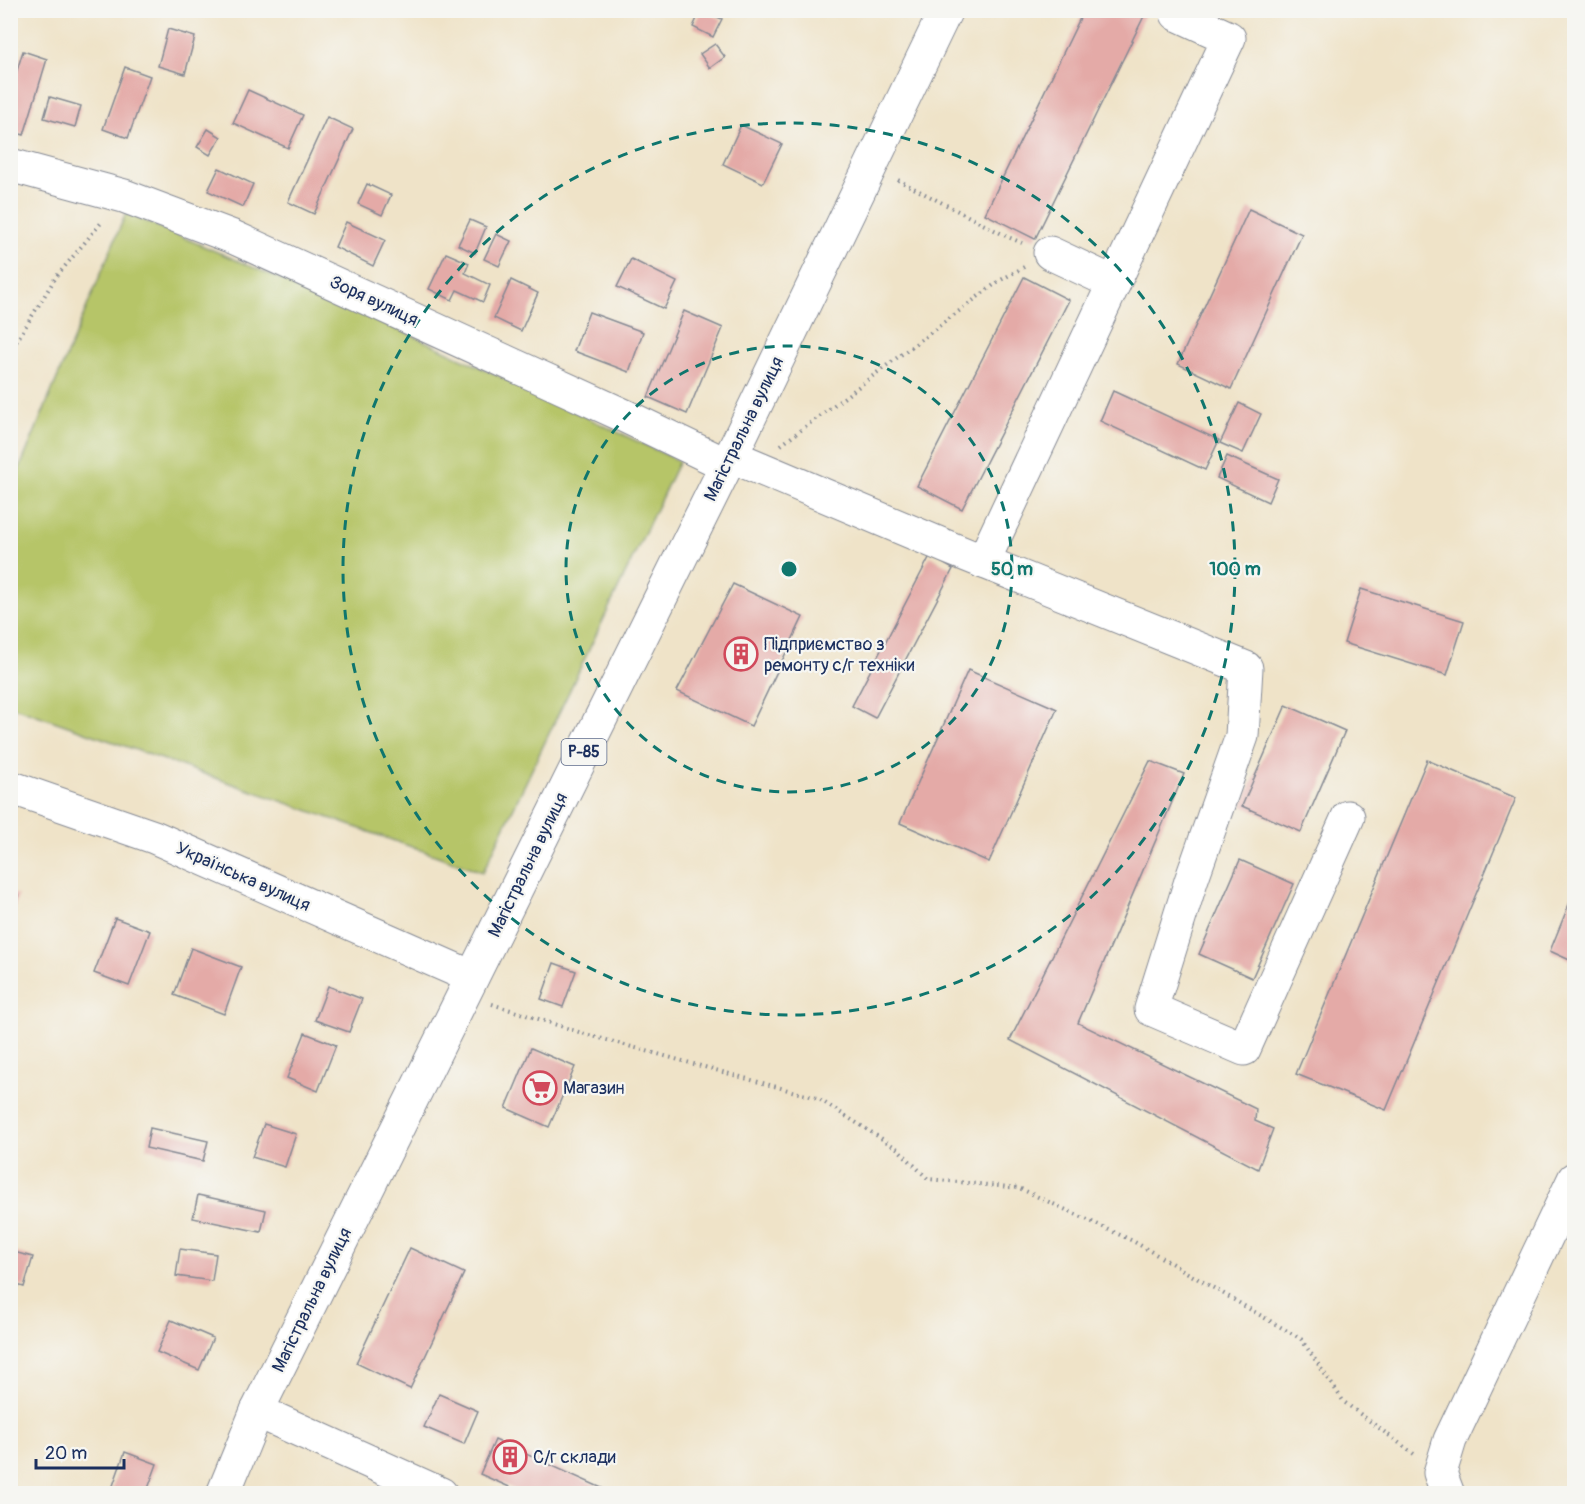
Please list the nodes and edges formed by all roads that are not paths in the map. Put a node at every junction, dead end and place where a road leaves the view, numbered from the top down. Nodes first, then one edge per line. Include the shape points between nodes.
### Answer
1 (945, 10) edge
2 (1177, 14) dead end
3 (10, 165) edge
4 (1050, 253) road end
5 (1114, 283) junction
6 (729, 460) junction
7 (984, 562) junction
8 (10, 787) edge
9 (1348, 817) dead end
10 (468, 986) junction
11 (1575, 1179) edge
12 (257, 1411) junction
13 (1444, 1483) edge
14 (223, 1494) edge
15 (441, 1494) edge

1 - 6 main road, Магістральна вулиця / Р-85
2 - 5 main road via 1229,38
3 - 6 main road, Зоря вулиця via 124,196 233,237
4 - 5 main road
5 - 7 main road
6 - 7 main road, Зоря вулиця
6 - 10 main road, Магістральна вулиця / Р-85
7 - 9 main road, Зоря вулиця via 1246,669 1242,736 1151,1009 1244,1048
8 - 10 main road, Українська вулиця via 154,837
10 - 12 main road, Магістральна вулиця / Р-85
11 - 13 main road via 1450,1440
12 - 14 main road, Магістральна вулиця / Р-85
12 - 15 main road

